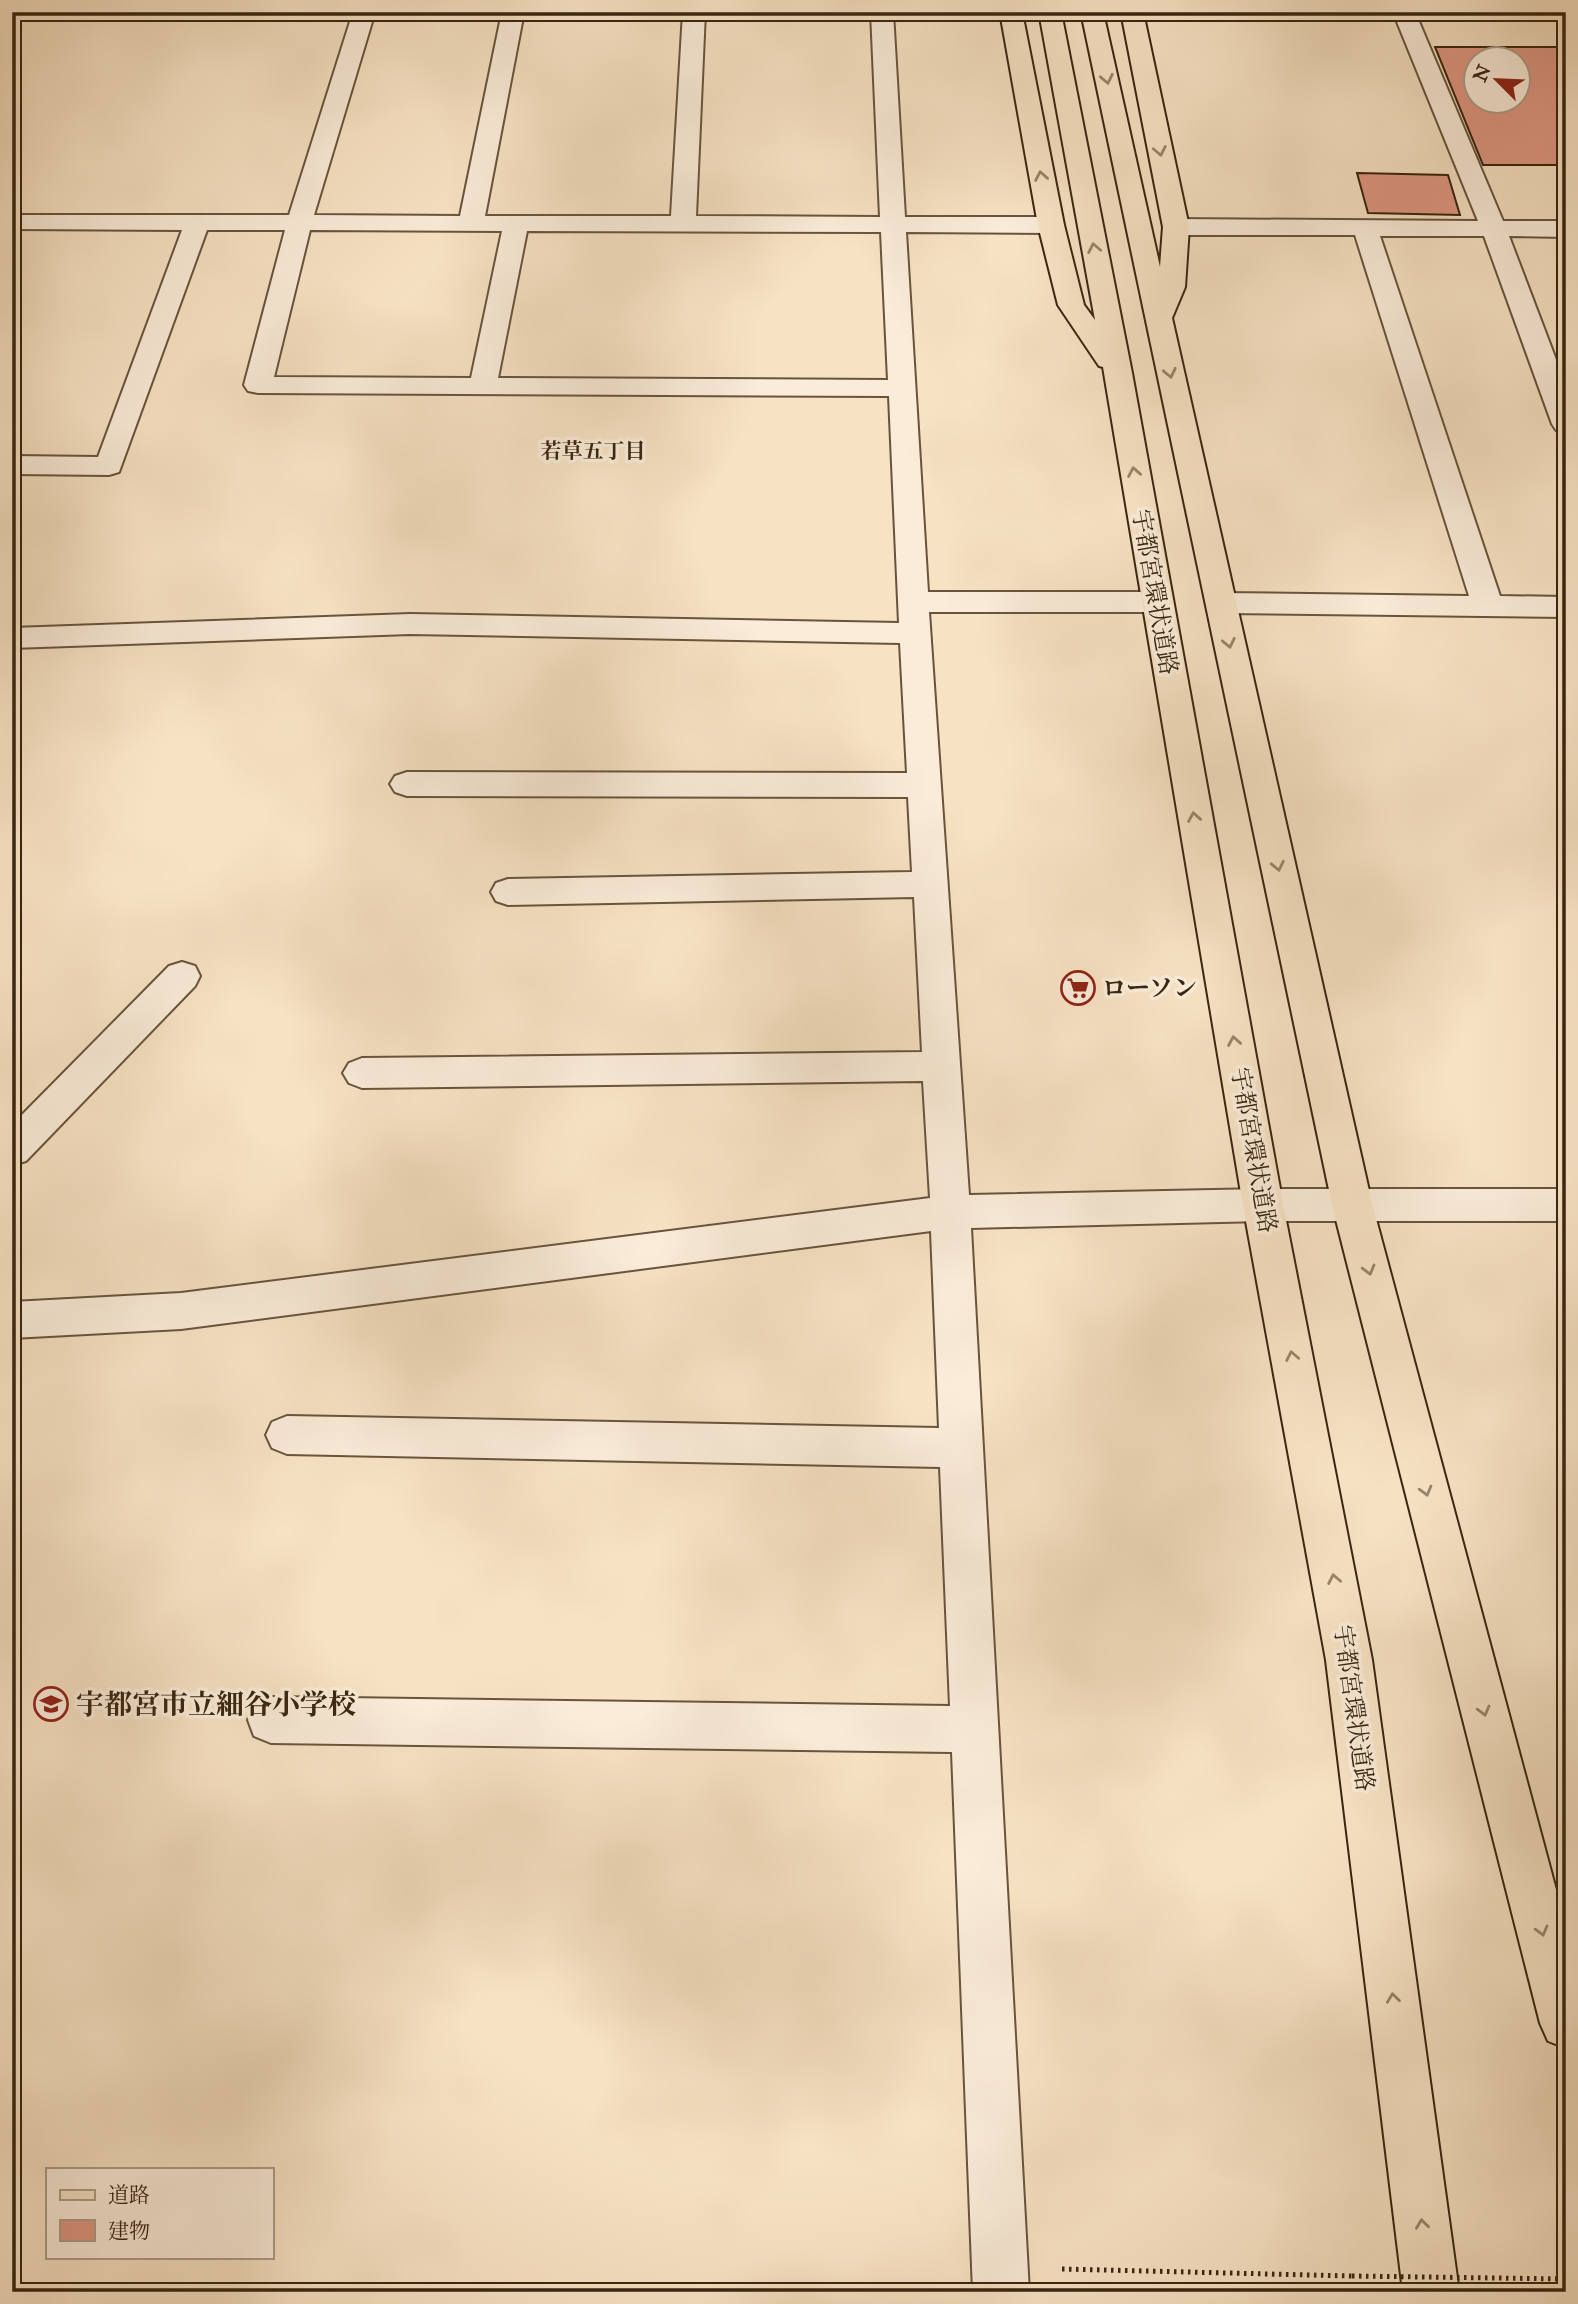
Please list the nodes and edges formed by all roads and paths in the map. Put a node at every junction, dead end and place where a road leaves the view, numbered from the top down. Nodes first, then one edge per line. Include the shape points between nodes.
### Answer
1 (364, 12) edge
2 (513, 12) edge
3 (694, 12) edge
4 (883, 12) edge
5 (1011, 12) edge
6 (1050, 12) edge
7 (1092, 12) edge
8 (1132, 12) edge
9 (1404, 12) edge
10 (12, 222) edge
11 (197, 223) junction
12 (299, 223) junction
13 (471, 223) junction
14 (516, 223) junction
15 (683, 224) junction
16 (895, 224) junction
17 (1051, 225) junction
18 (1176, 227) junction
19 (1365, 229) junction
20 (1494, 229) junction
21 (1566, 229) edge
22 (1159, 323) junction
23 (1118, 373) junction
24 (483, 386) junction
25 (904, 388) junction
26 (1566, 424) edge
27 (12, 466) edge
28 (1156, 602) junction
29 (1221, 603) junction
30 (1488, 607) junction
31 (1566, 607) edge
32 (915, 617) junction
33 (12, 638) edge
34 (407, 784) dead end
35 (924, 785) junction
36 (930, 884) junction
37 (508, 892) dead end
38 (181, 976) dead end
39 (941, 1066) junction
40 (362, 1073) dead end
41 (12, 1150) edge
42 (1352, 1204) junction
43 (1264, 1205) junction
44 (1566, 1205) edge
45 (950, 1212) junction
46 (12, 1320) edge
47 (286, 1435) dead end
48 (961, 1448) junction
49 (271, 1720) dead end
50 (974, 1729) junction
51 (1566, 2023) edge
52 (1062, 2269) dead end
53 (1566, 2279) edge
54 (1001, 2292) edge
55 (1431, 2292) edge

1 - 12 street
2 - 13 street
3 - 15 street
4 - 16 street
17 -> 5 main road
23 -> 6 main road, 宇都宮環状道路
7 -> 22 main road
8 -> 18 main road
9 - 20 street
10 - 11 street
11 - 12 street
11 - 27 street via 109,466
12 - 13 street
12 - 24 street via 258,386
13 - 14 street
14 - 15 street
14 - 24 street
15 - 16 street
16 - 17 street
16 - 25 street
17 - 23 main road via 1072,305
18 - 19 street
18 - 22 main road via 1172,288
19 - 20 street
19 - 30 street
20 - 21 street
20 - 26 street
22 -> 29 main road
28 -> 23 main road, 宇都宮環状道路
24 - 25 street
25 - 32 street
28 - 32 street
43 -> 28 main road, 宇都宮環状道路
29 - 30 street
29 -> 42 main road
30 - 31 street
32 - 33 street via 410,624
32 - 35 street
34 - 35 street
35 - 36 street
36 - 37 street
36 - 39 street
38 - 41 street
39 - 40 street
39 - 45 street
42 - 43 street
42 - 44 street
42 -> 51 main road
43 - 45 street
55 -> 43 main road, 宇都宮環状道路 via 1349,1660
45 - 46 street via 181,1311
45 - 48 street
47 - 48 street
48 - 50 street
49 - 50 street
50 - 54 street
52 - 53 path, bridge

